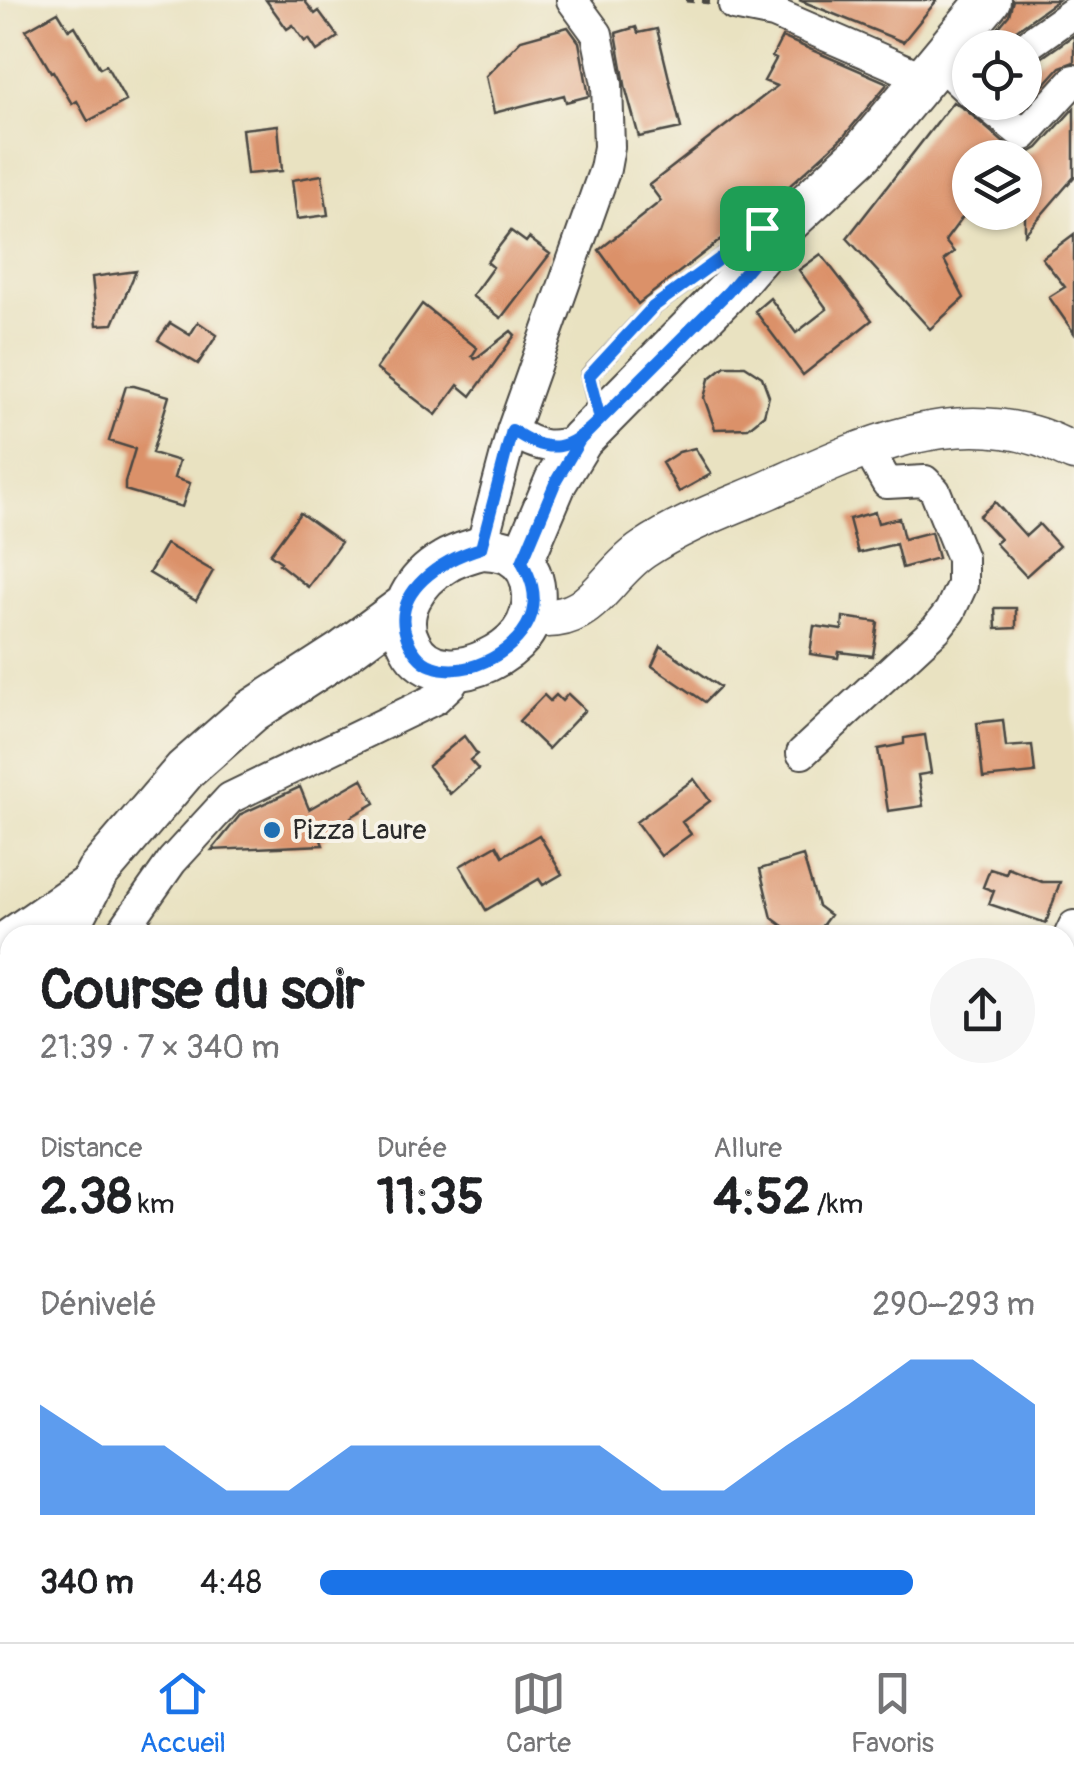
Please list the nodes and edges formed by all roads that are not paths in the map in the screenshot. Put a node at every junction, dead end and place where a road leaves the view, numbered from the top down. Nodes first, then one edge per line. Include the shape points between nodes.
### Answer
1 (572, 0) edge
2 (989, 0) edge
3 (734, 4) dead end
4 (772, 6) edge
5 (1074, 12) edge
6 (978, 30) edge
7 (1042, 35) edge
8 (1074, 80) edge
9 (952, 82) edge
10 (952, 89) edge
11 (993, 120) edge
12 (1013, 140) edge
13 (1024, 140) edge
14 (590, 429) junction
15 (512, 430) junction
16 (866, 446) junction
17 (1074, 452) edge
18 (481, 548) junction
19 (522, 562) junction
20 (405, 606) junction
21 (531, 616) junction
22 (344, 652) junction
23 (415, 654) junction
24 (459, 670) junction
25 (802, 753) dead end
26 (97, 873) junction
27 (22, 925) edge
28 (69, 925) edge
29 (127, 925) edge

1 - 15 street via 597,34 609,147
2 - 6 main road
3 - 4 street
4 - 9 street
5 - 7 street
8 - 13 street
10 - 14 main road via 862,153 788,221 728,292
11 - 12 street
14 - 15 street via 558,446 528,441
14 - 19 main road via 556,481
15 - 18 street
16 - 17 street via 982,426
16 - 21 street via 641,551 572,614
16 - 25 street via 887,484 924,480 935,491 962,558 962,585 936,630
18 - 19 main road
18 - 20 main road via 444,562
19 - 21 main road via 532,581
20 - 22 main road
20 - 23 main road via 403,624
21 - 24 main road via 508,647
22 - 23 main road
22 - 26 main road via 252,710 198,758
23 - 24 main road via 429,666
24 - 29 street via 434,699 230,798
26 - 27 street
26 - 28 main road

